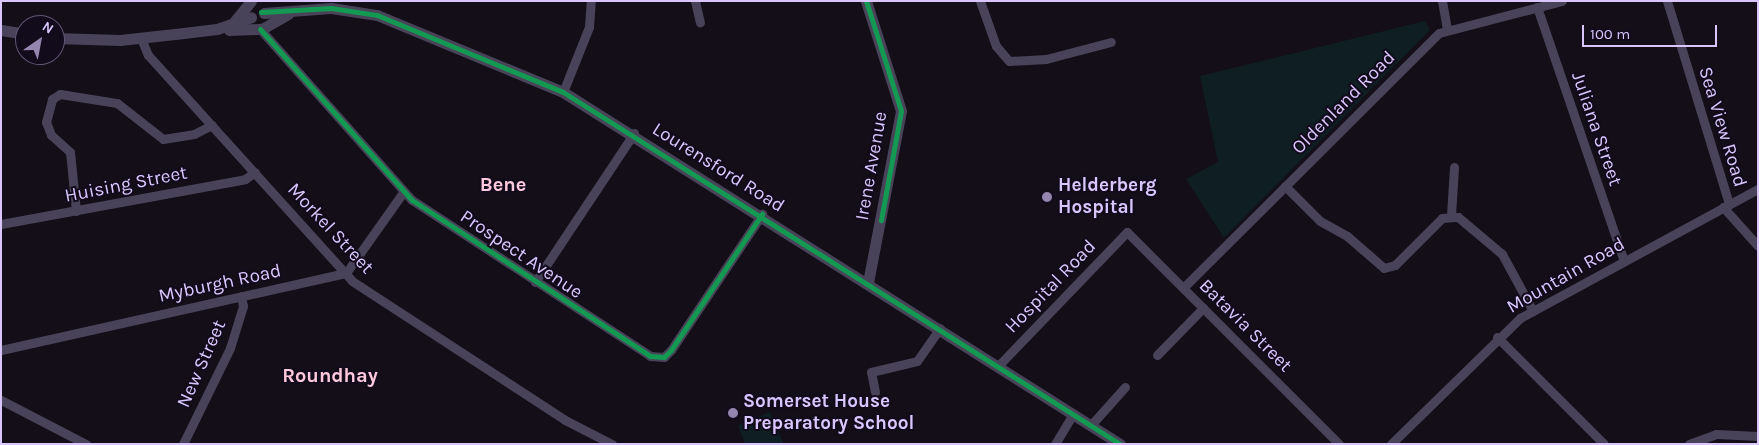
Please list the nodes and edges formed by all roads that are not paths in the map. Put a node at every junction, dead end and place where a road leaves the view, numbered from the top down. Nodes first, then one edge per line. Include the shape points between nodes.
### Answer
1 (252, 1) edge
2 (590, 1) edge
3 (695, 1) edge
4 (866, 1) edge
5 (980, 1) edge
6 (1442, 1) edge
7 (1562, 1) edge
8 (1667, 1) edge
9 (1537, 7) junction
10 (260, 18) edge
11 (700, 22) dead end
12 (223, 28) junction
13 (1447, 28) junction
14 (1, 30) edge
15 (15, 32) edge
16 (65, 38) edge
17 (142, 38) junction
18 (1111, 42) dead end
19 (563, 92) junction
20 (212, 125) junction
21 (634, 133) junction
22 (1454, 168) dead end
23 (255, 172) junction
24 (1286, 186) junction
25 (1758, 188) edge
26 (404, 190) junction
27 (1726, 206) junction
28 (76, 211) junction
29 (762, 214) junction
30 (1451, 215) junction
31 (1, 224) edge
32 (1127, 232) joint
33 (1758, 246) edge
34 (1624, 261) junction
35 (346, 273) junction
36 (535, 282) junction
37 (868, 282) junction
38 (1183, 288) junction
39 (241, 296) junction
40 (1203, 308) junction
41 (1533, 311) junction
42 (940, 328) junction
43 (1497, 337) junction
44 (1, 350) edge
45 (1156, 355) dead end
46 (998, 366) junction
47 (1125, 387) dead end
48 (876, 392) dead end
49 (1, 400) edge
50 (1073, 414) junction
51 (1091, 425) junction
52 (1758, 436) edge
53 (86, 444) edge
54 (183, 444) edge
55 (612, 444) edge
56 (1055, 444) edge
57 (1120, 444) edge
58 (1339, 444) edge
59 (1391, 444) edge
60 (1604, 444) edge
61 (1688, 444) edge

1 - 10 street
1 - 12 street
2 - 19 street via 589,27
3 - 11 street
4 - 37 street, Irene Avenue via 901,111
5 - 18 street via 996,46 1009,61 1046,59
6 - 13 street
7 - 9 street
8 - 27 street, Sea View Road
9 - 13 street
9 - 34 street, Juliana Street
10 - 12 street, Lourensford Road
10 - 19 street, Lourensford Road via 331,8 377,15
10 - 26 street, Prospect Avenue via 281,49
12 - 17 street, Lourensford Road
13 - 24 street, Oldenland Road
14 - 15 street
16 - 17 street, Lourensford Road
17 - 20 street, Morkel Street via 148,55
19 - 21 street, Lourensford Road
20 - 23 street, Morkel Street
20 - 28 street via 194,134 163,138 117,103 60,94 52,98 46,122 50,135 70,152
21 - 29 street, Lourensford Road
21 - 36 street
22 - 30 street
23 - 28 street, Huising Street via 245,179
23 - 35 street, Morkel Street
24 - 30 street via 1315,216 1384,268 1395,265 1442,218
24 - 38 street, Oldenland Road
25 - 27 street, Mountain Road
26 - 35 street
26 - 36 street, Prospect Avenue via 420,206
27 - 33 street, Sea View Road
27 - 34 street, Mountain Road
28 - 31 street, Huising Street
29 - 36 street, Prospect Avenue via 664,357 643,353
29 - 37 street, Lourensford Road
30 - 41 street via 1502,254
32 - 38 street, Batavia Street
32 - 46 street, Hospital Road
34 - 41 street, Mountain Road
35 - 39 street, Myburgh Road
35 - 55 street, Morkel Street via 566,420
37 - 42 street, Lourensford Road
38 - 40 street, Batavia Street
39 - 44 street, Myburgh Road
39 - 54 street, New Street via 243,306 230,348
40 - 45 street
40 - 58 street, Batavia Street
41 - 43 street, Mountain Road
42 - 46 street, Lourensford Road
42 - 48 street via 917,361 871,372
43 - 59 street, Mountain Road
43 - 60 street
46 - 50 street, Lourensford Road
47 - 51 street
49 - 53 street
50 - 51 street, Lourensford Road
50 - 56 street
51 - 57 street, Lourensford Road
52 - 61 street via 1716,434

